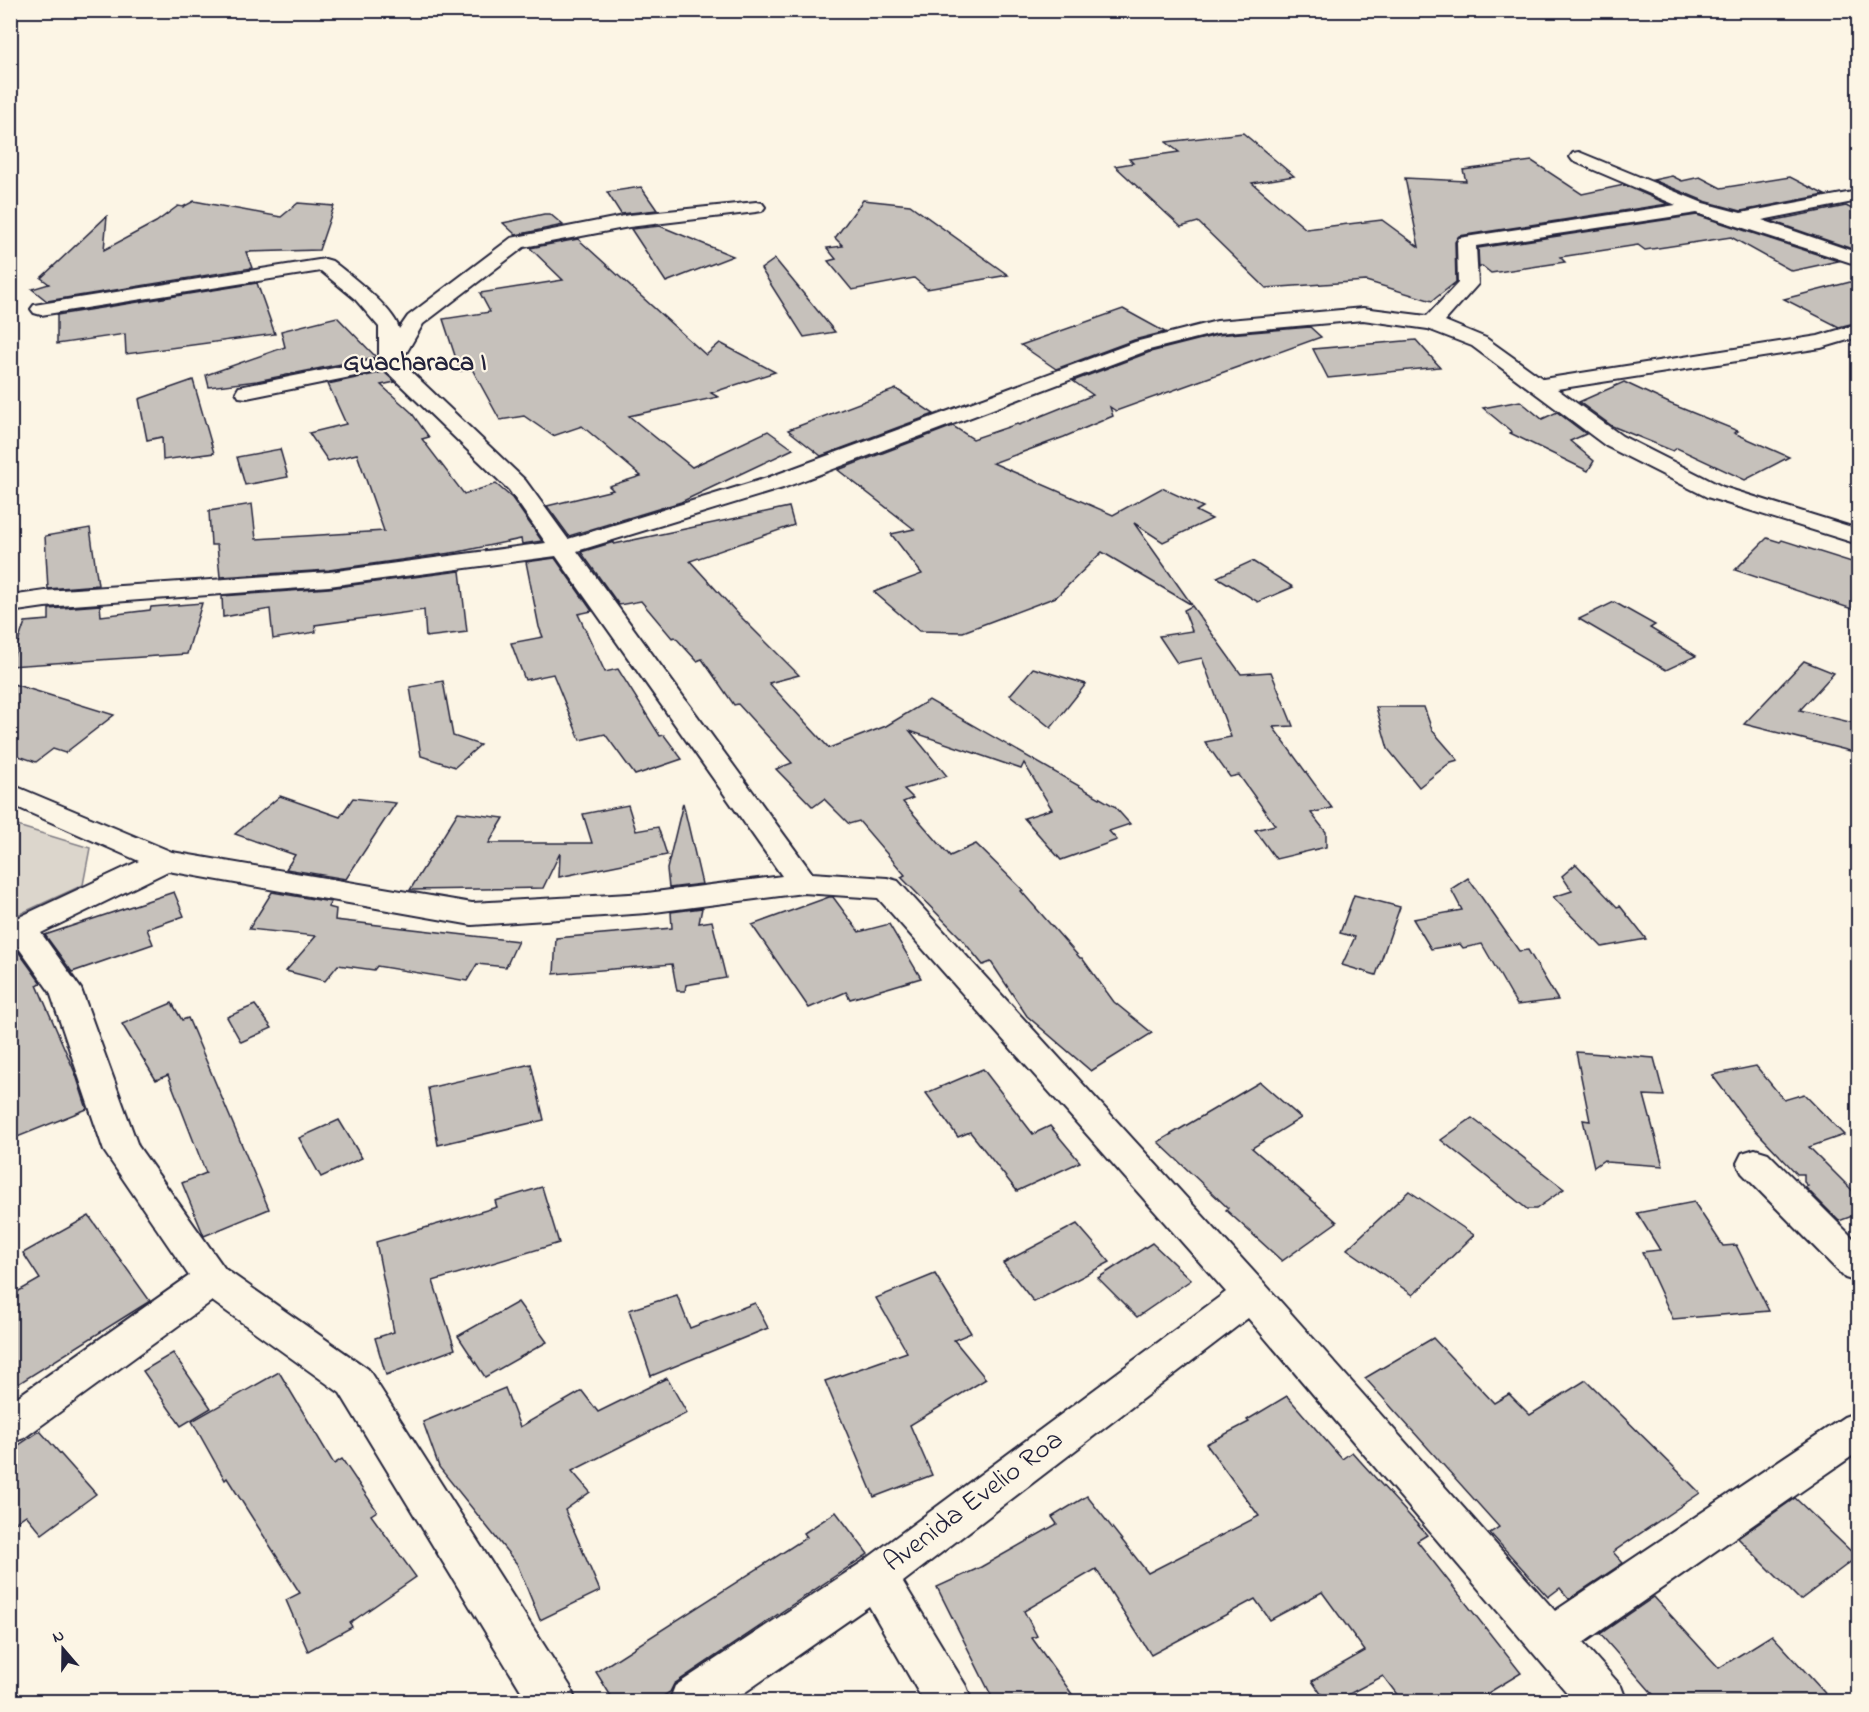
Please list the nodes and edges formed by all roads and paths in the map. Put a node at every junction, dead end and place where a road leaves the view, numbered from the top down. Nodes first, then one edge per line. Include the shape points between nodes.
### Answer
1 (1579, 157) dead end
2 (1858, 196) edge
3 (756, 207) dead end
4 (1697, 207) junction
5 (1741, 219) junction
6 (1858, 259) edge
7 (41, 309) dead end
8 (1432, 323) junction
9 (1858, 330) edge
10 (390, 363) junction
11 (1537, 386) junction
12 (247, 392) dead end
13 (1858, 537) edge
14 (563, 548) junction
15 (10, 604) edge
16 (10, 793) edge
17 (165, 861) junction
18 (803, 883) junction
19 (16, 932) edge
20 (1755, 1163) dead end
21 (1858, 1268) edge
22 (212, 1280) junction
23 (1251, 1294) junction
24 (10, 1425) edge
25 (1858, 1430) edge
26 (876, 1576) junction
27 (1551, 1639) junction
28 (554, 1701) edge
29 (691, 1701) edge
30 (950, 1701) edge
31 (1605, 1701) edge

1 - 4 street
2 - 5 street
3 - 10 street via 629,221 518,242 415,320
4 - 5 street
4 - 8 street via 1466,242 1468,284
5 - 6 street
7 - 10 street via 324,265 362,295 389,326
8 - 11 street via 1479,342
8 - 14 street via 1363,314 1310,318 1218,327 1142,346 775,483
9 - 11 street via 1821,342
10 - 12 street
10 - 14 street via 516,485
11 - 13 street via 1614,441 1715,492
14 - 15 street via 329,579
14 - 18 street
16 - 17 street
17 - 18 street via 472,914 647,903
17 - 19 street
18 - 23 street via 887,888
19 - 22 street via 65,989 122,1151
20 - 21 street
22 - 24 street
22 - 28 street via 354,1381
23 - 26 street, Avenida Evelio Roa
23 - 27 street
25 - 27 street
26 - 29 street, Avenida Evelio Roa
26 - 30 street
27 - 31 street

